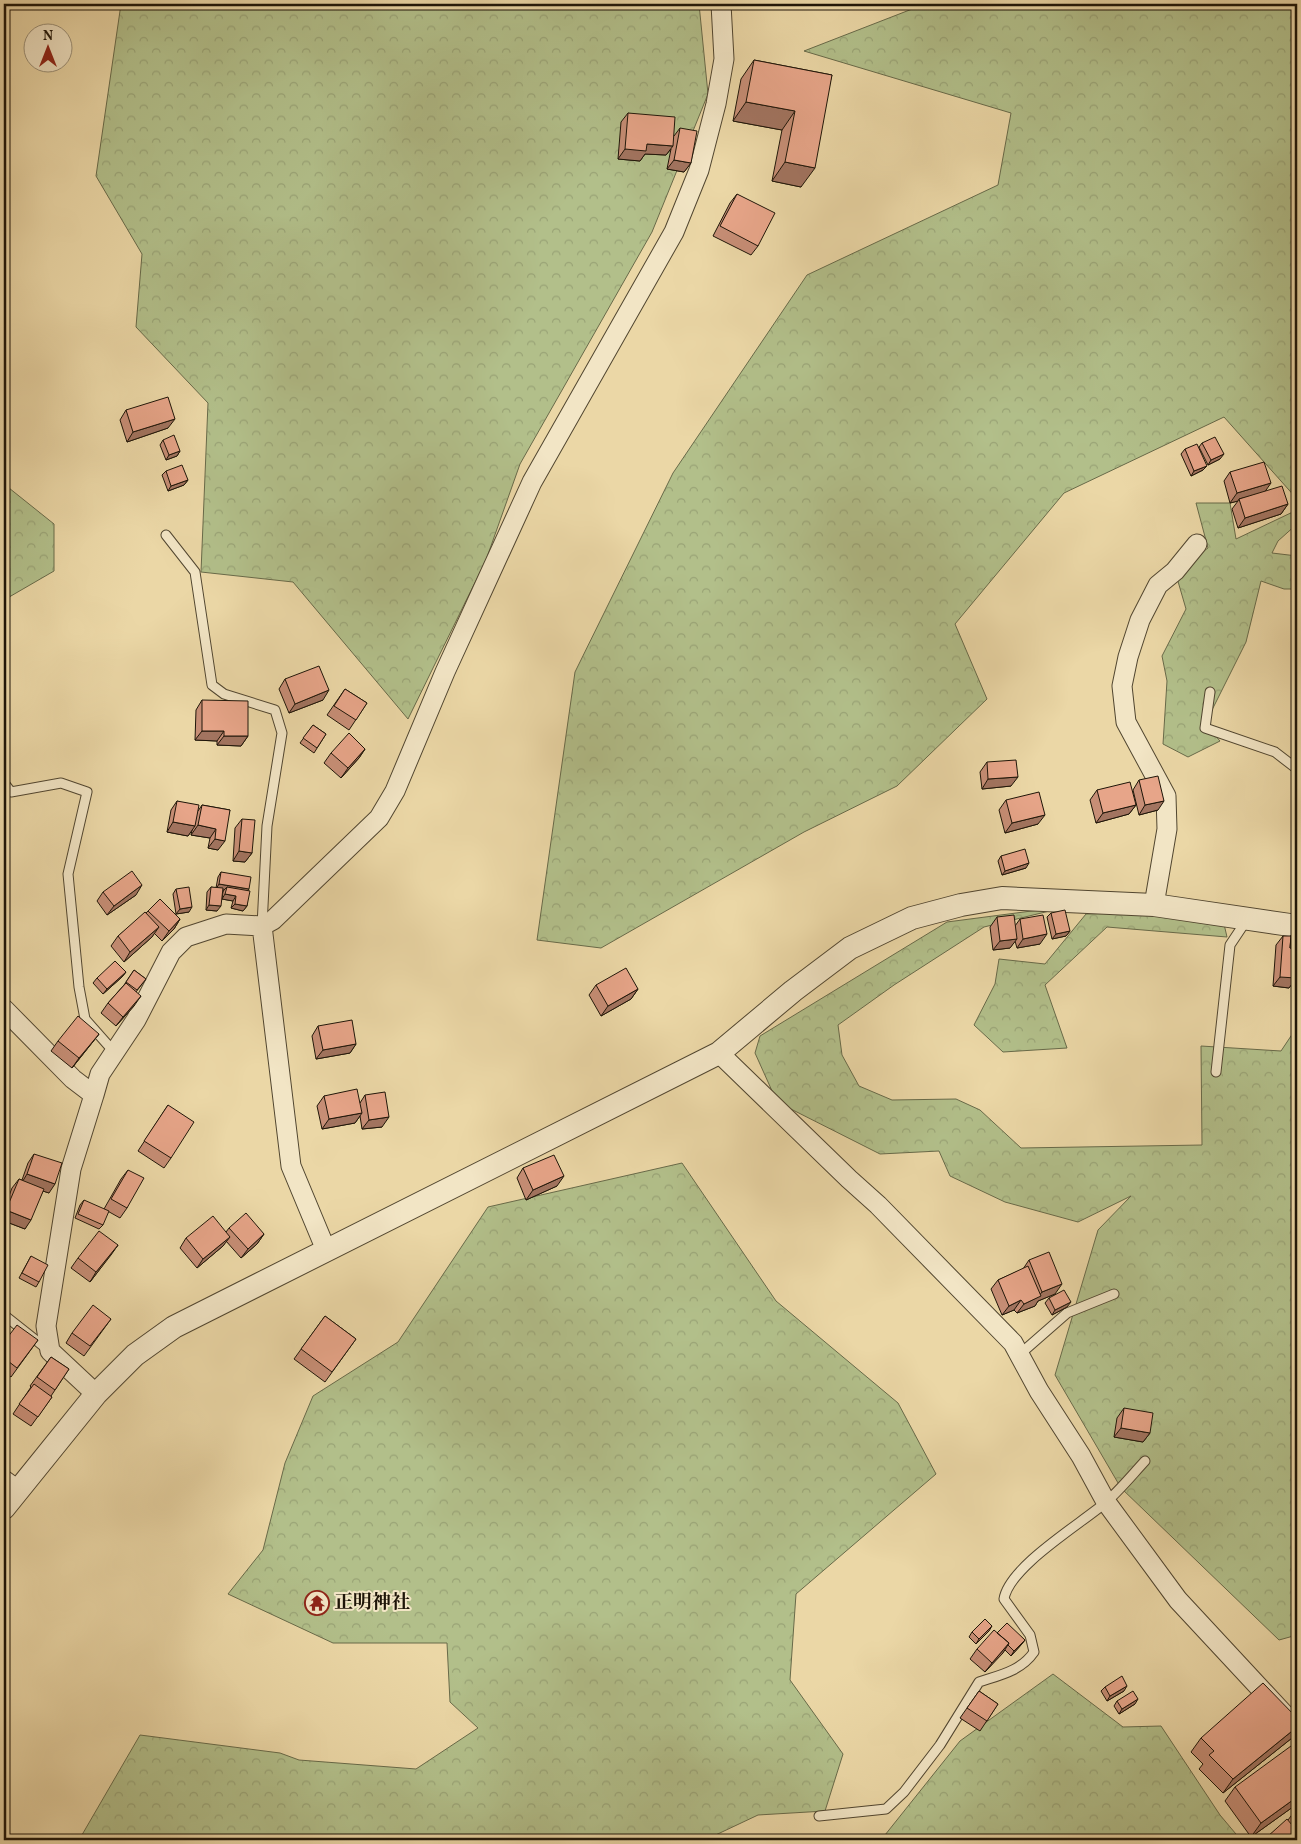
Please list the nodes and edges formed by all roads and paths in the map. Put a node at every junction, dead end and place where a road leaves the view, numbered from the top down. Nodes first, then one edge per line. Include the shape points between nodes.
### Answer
1 (721, 4) edge
2 (166, 535) dead end
3 (1197, 544) dead end
4 (1210, 692) dead end
5 (1297, 769) edge
6 (4, 783) edge
7 (8, 794) edge
8 (1154, 905) junction
9 (1248, 918) junction
10 (262, 926) junction
11 (1297, 926) edge
12 (4, 1009) edge
13 (115, 1053) junction
14 (719, 1053) junction
15 (1216, 1072) dead end
16 (94, 1095) junction
17 (326, 1250) junction
18 (1114, 1294) dead end
19 (4, 1315) edge
20 (50, 1351) junction
21 (1019, 1355) junction
22 (96, 1394) junction
23 (1144, 1461) dead end
24 (4, 1474) edge
25 (22, 1487) junction
26 (1106, 1502) junction
27 (4, 1508) edge
28 (1297, 1728) edge
29 (819, 1816) dead end

1 - 10 street via 724,59 716,104 699,170 674,232 532,482 380,818 273,920
2 - 10 lane via 195,572 212,685 224,694 275,710 282,733 267,826
3 - 8 street via 1175,571 1158,585 1140,620 1122,686 1126,722 1166,796 1167,830
4 - 5 lane via 1205,728 1275,752
6 - 7 lane
7 - 13 lane via 61,783 87,792 68,874 79,987 85,1019
8 - 9 street
8 - 14 street via 1002,898 912,918 850,948
9 - 11 street
9 - 15 lane via 1230,945
10 - 13 street via 226,924 186,937 171,952
10 - 17 street via 291,1166
12 - 16 street via 73,1079
13 - 16 street via 100,1074
14 - 17 street
14 - 21 street via 892,1219 1013,1343
16 - 20 street via 71,1169 46,1326
17 - 22 street via 174,1327 135,1355
18 - 21 lane via 1067,1313
19 - 20 lane
20 - 22 street
21 - 26 street via 1082,1456
22 - 25 street
23 - 26 lane
24 - 25 lane
25 - 27 street
26 - 28 street via 1178,1600
26 - 29 lane via 1027,1564 1006,1589 1004,1599 1030,1634 1034,1652 1027,1662 1010,1672 979,1682 940,1745 904,1792 886,1809

